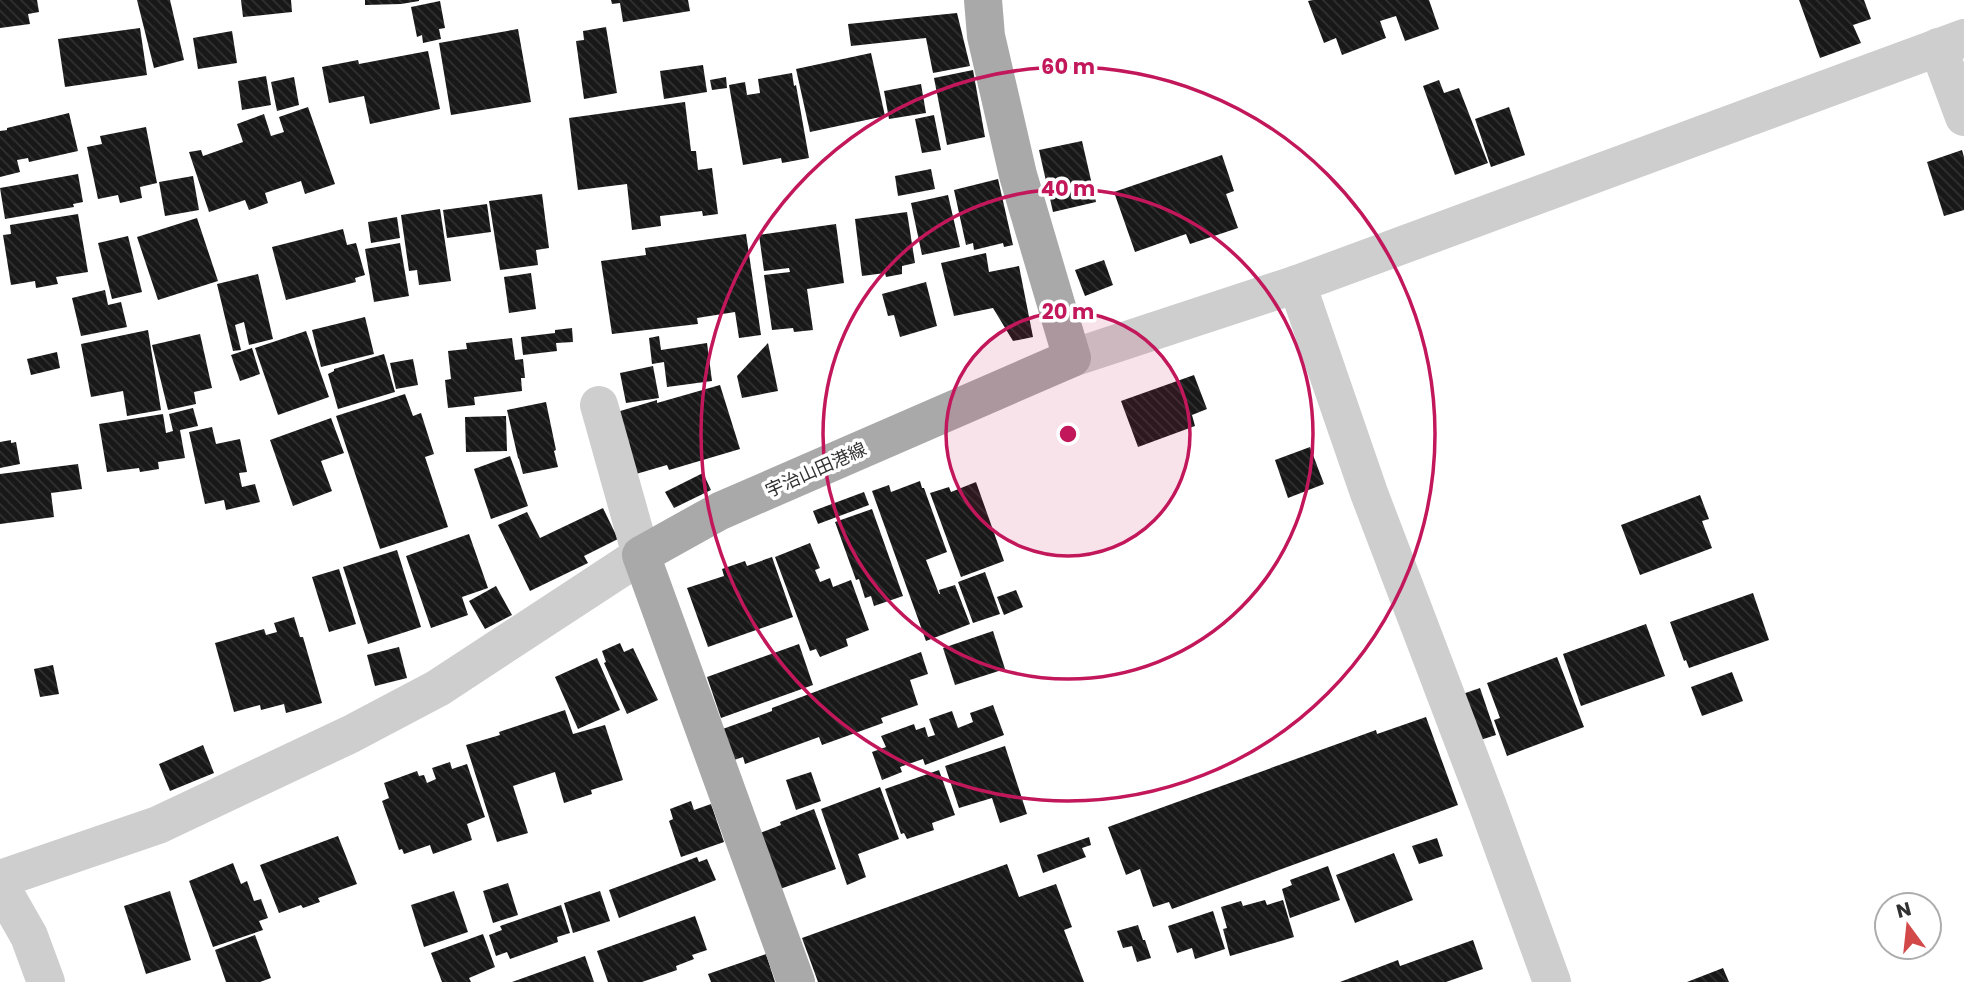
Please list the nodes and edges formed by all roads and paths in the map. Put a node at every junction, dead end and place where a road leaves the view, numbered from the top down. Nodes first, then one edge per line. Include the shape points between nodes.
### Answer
1 (983, 0) edge
2 (1951, 43) edge
3 (1964, 117) edge
4 (1297, 284) junction
5 (1072, 358) junction
6 (599, 405) dead end
7 (641, 555) junction
8 (0, 879) edge
9 (0, 889) edge
10 (46, 982) edge
11 (796, 982) edge
12 (1552, 982) edge

1 - 5 main road via 986,36 1018,176
2 - 3 street
2 - 4 street
4 - 5 street
4 - 12 street via 1369,494
5 - 7 main road, 宇治山田港線 via 720,512
6 - 7 street
7 - 8 street via 438,688 351,734 158,825
7 - 11 main road
9 - 10 street via 29,936

